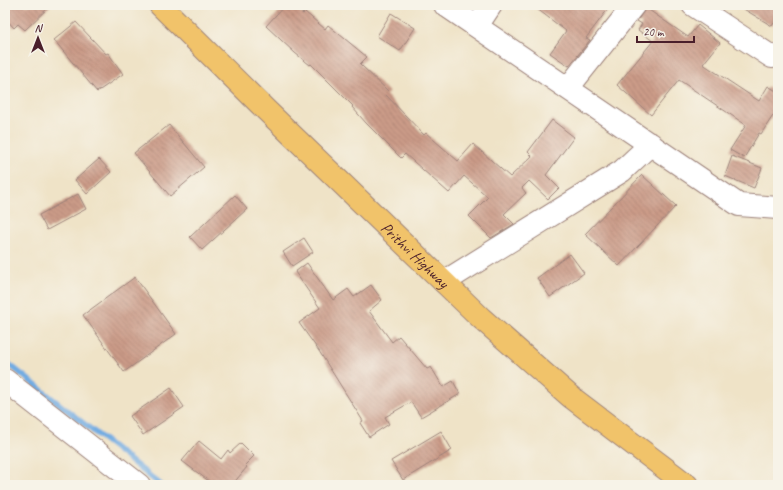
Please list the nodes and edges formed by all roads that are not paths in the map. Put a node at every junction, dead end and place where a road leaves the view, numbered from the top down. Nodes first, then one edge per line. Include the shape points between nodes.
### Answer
1 (160, 5) edge
2 (446, 5) edge
3 (491, 5) edge
4 (634, 5) edge
5 (693, 5) edge
6 (477, 26) junction
7 (772, 57) dead end
8 (568, 88) junction
9 (651, 144) junction
10 (778, 208) edge
11 (444, 282) junction
12 (5, 380) edge
13 (139, 485) edge
14 (687, 485) edge

1 - 11 highway, Prithvi Highway
2 - 6 street
3 - 6 street
4 - 8 street
5 - 7 street
6 - 8 street
8 - 9 street
9 - 10 street via 739,205
9 - 11 street via 622,171
11 - 14 highway, Prithvi Highway via 571,397
12 - 13 street

